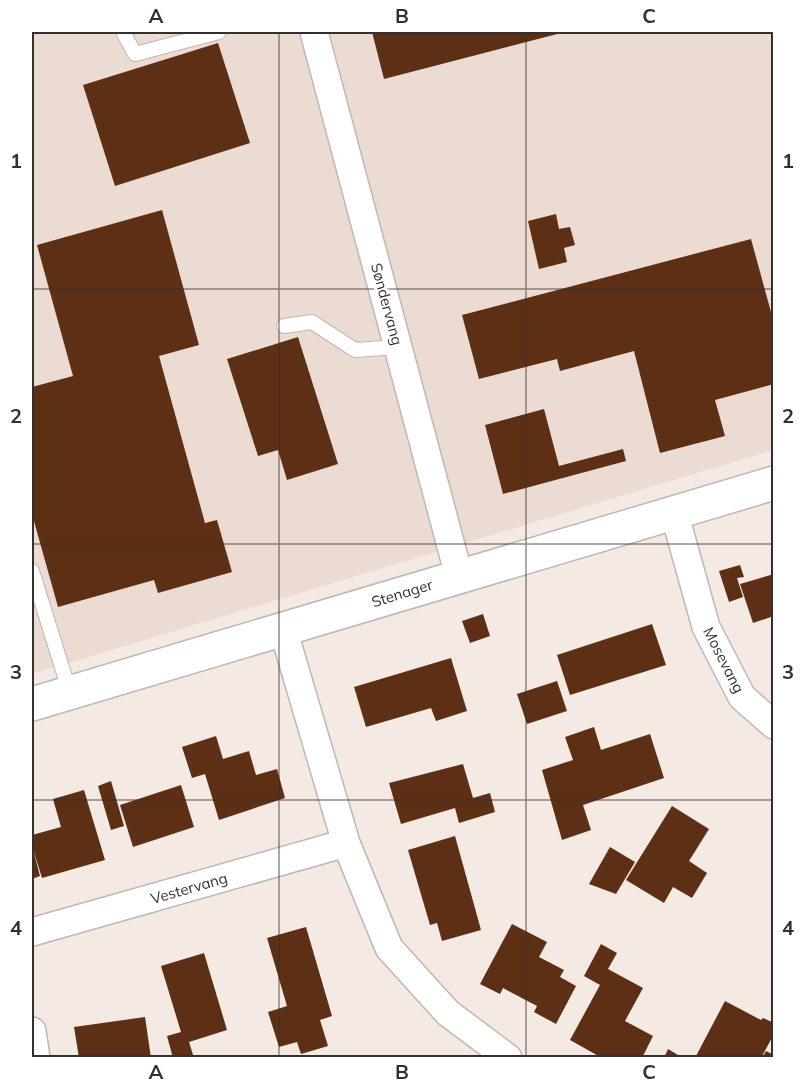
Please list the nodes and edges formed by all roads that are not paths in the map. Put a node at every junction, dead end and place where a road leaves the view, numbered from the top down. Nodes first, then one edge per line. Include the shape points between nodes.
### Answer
1 (123, 32) edge
2 (219, 32) edge
3 (314, 32) edge
4 (284, 326) dead end
5 (398, 347) junction
6 (774, 483) edge
7 (674, 512) junction
8 (32, 571) edge
9 (459, 576) junction
10 (283, 629) junction
11 (70, 693) junction
12 (32, 704) edge
13 (774, 725) edge
14 (346, 843) junction
15 (32, 932) edge
16 (32, 1031) edge
17 (36, 1058) edge
18 (508, 1058) edge

1 - 2 lane via 135,54
3 - 5 street, Søndervang
4 - 5 lane via 312,322 355,350
5 - 9 street, Søndervang
6 - 7 street, Stenager
7 - 9 street, Stenager
7 - 13 street, Mosevang via 706,627 742,697
8 - 11 lane
9 - 10 street, Stenager
10 - 11 street, Stenager
10 - 14 street
11 - 12 street, Stenager
14 - 15 street, Vestervang
14 - 18 street via 388,948 448,1013
16 - 17 street

